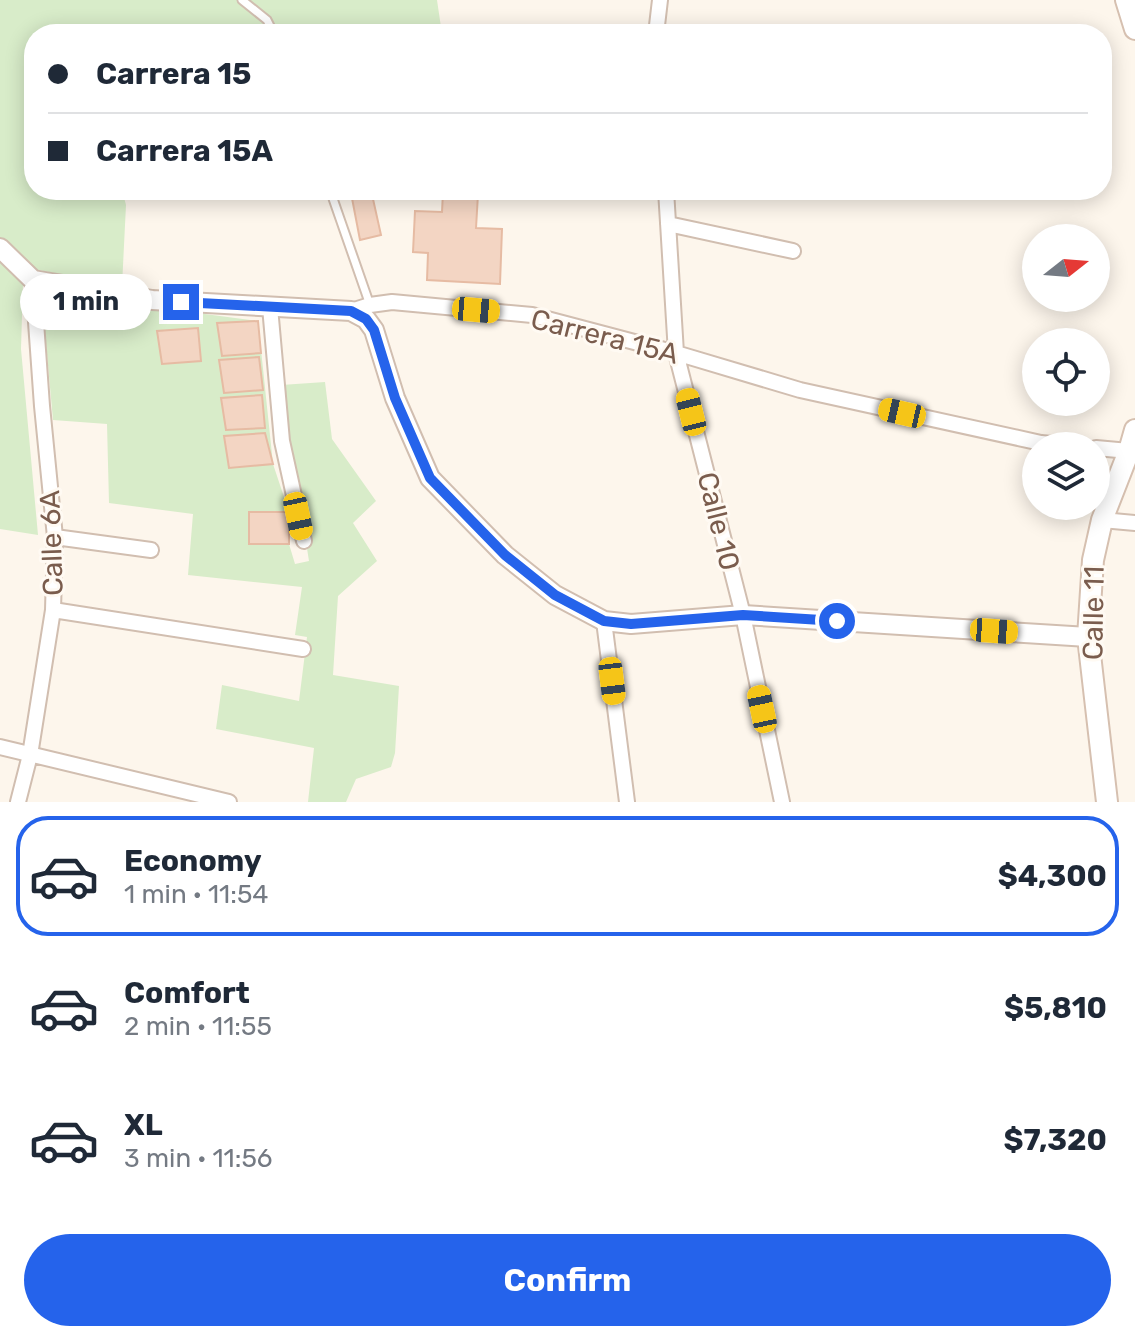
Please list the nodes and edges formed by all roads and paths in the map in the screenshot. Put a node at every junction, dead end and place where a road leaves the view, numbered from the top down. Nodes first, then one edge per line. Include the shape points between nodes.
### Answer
1 (242, 0) edge
2 (660, 0) edge
3 (1126, 0) edge
4 (269, 24) edge
5 (657, 24) edge
6 (1135, 29) edge
7 (333, 200) edge
8 (667, 200) edge
9 (668, 224) junction
10 (0, 248) edge
11 (793, 251) dead end
12 (33, 280) junction
13 (370, 305) junction
14 (270, 307) junction
15 (351, 311) junction
16 (676, 353) junction
17 (1135, 430) edge
18 (1022, 439) edge
19 (1110, 449) edge
20 (1129, 451) junction
21 (1110, 500) edge
22 (1102, 520) joint
23 (1135, 523) edge
24 (55, 537) junction
25 (304, 541) dead end
26 (151, 550) dead end
27 (53, 610) junction
28 (743, 615) junction
29 (604, 621) junction
30 (1088, 637) junction
31 (303, 649) dead end
32 (0, 747) edge
33 (30, 755) junction
34 (18, 802) edge
35 (229, 802) edge
36 (627, 802) edge
37 (782, 802) edge
38 (1107, 802) edge

1 - 4 lane
2 - 5 street
3 - 6 main road
7 - 13 lane
8 - 9 street, Calle 10
9 - 11 street
9 - 16 street, Calle 10
10 - 12 street
12 - 14 street, Carrera 15A via 152,300
12 - 24 street, Calle 6A
13 - 15 street, Carrera 15A
13 - 16 street, Carrera 15A via 392,302 532,315
14 - 15 street, Carrera 15A
14 - 25 street via 282,441
15 - 29 street via 374,330 395,398 430,478 505,555 555,595
16 - 18 street, Carrera 15A via 800,390
16 - 28 street, Calle 10
17 - 20 main road, Calle 11
19 - 20 street
20 - 21 main road, Calle 11
22 - 23 street
22 - 30 main road, Calle 11 via 1093,560
24 - 26 street
24 - 27 street, Calle 6A
27 - 31 street
27 - 33 street, Calle 6A
28 - 29 street via 631,624
28 - 30 street
28 - 37 street, Calle 10
29 - 36 street
30 - 38 main road, Calle 11
32 - 33 street
33 - 34 street, Calle 6A
33 - 35 street

